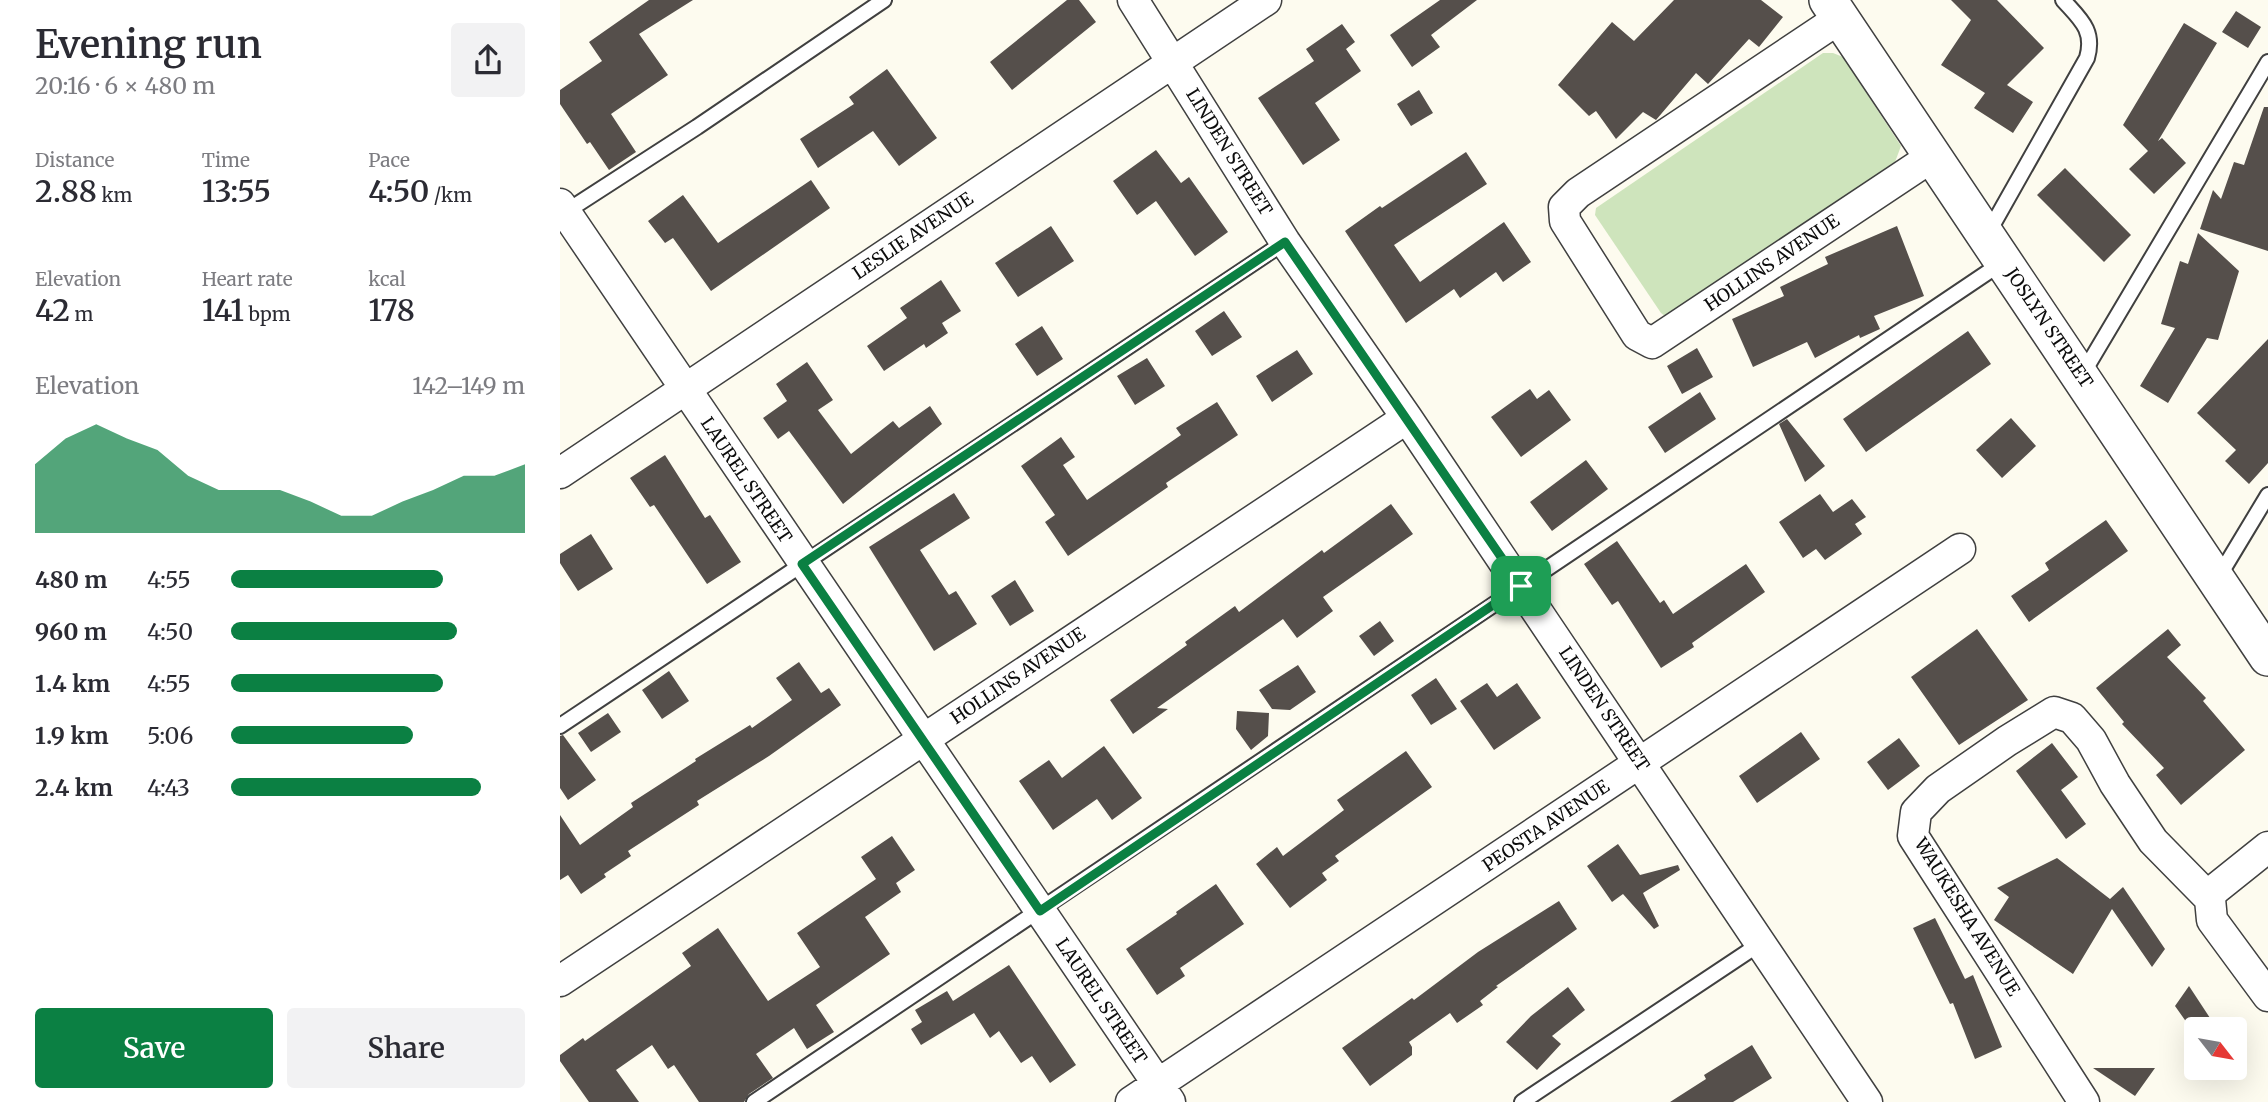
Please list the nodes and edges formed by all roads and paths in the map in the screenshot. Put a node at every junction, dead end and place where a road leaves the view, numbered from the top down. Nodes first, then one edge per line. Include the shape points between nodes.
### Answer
1 (884, 0) edge
2 (1133, 0) edge
3 (1266, 0) edge
4 (2063, 0) edge
5 (1834, 9) edge
6 (2268, 62) edge
7 (1173, 63) junction
8 (1933, 156) junction
9 (562, 211) edge
10 (1285, 242) junction
11 (1995, 249) junction
12 (2082, 376) junction
13 (684, 390) junction
14 (1407, 418) junction
15 (560, 473) edge
16 (2268, 495) edge
17 (1960, 548) dead end
18 (802, 564) junction
19 (2217, 580) junction
20 (1521, 586) junction
21 (2268, 657) edge
22 (560, 726) edge
23 (922, 740) junction
24 (1640, 763) junction
25 (2268, 847) edge
26 (2210, 899) junction
27 (1040, 911) junction
28 (1761, 943) junction
29 (560, 982) edge
30 (2268, 996) edge
31 (1164, 1093) edge
32 (754, 1102) edge
33 (1131, 1102) edge
34 (1522, 1102) edge
35 (1867, 1102) edge
36 (2084, 1102) edge

1 - 9 lane via 697,127
2 - 7 street, LINDEN STREET
3 - 7 street, LESLIE AVENUE
4 - 11 lane via 2088,30 2091,44
5 - 8 street, JOSLYN STREET
5 - 8 street, HOLLINS AVENUE via 1564,207 1565,220 1637,335 1652,343
6 - 12 lane
7 - 10 street, LINDEN STREET
7 - 13 street, LESLIE AVENUE
8 - 11 street, JOSLYN STREET
9 - 13 street, LAUREL STREET
10 - 14 street, LINDEN STREET
10 - 18 lane
11 - 12 street, JOSLYN STREET
11 - 20 lane
12 - 19 street, JOSLYN STREET
13 - 15 street, LESLIE AVENUE
13 - 18 street, LAUREL STREET
14 - 20 street, LINDEN STREET
14 - 23 street, HOLLINS AVENUE
16 - 19 lane
17 - 24 street, PEOSTA AVENUE
18 - 22 lane
18 - 23 street, LAUREL STREET
19 - 21 street, JOSLYN STREET
20 - 24 street, LINDEN STREET
20 - 27 lane
23 - 27 street, LAUREL STREET
23 - 29 street, HOLLINS AVENUE
24 - 28 street, LINDEN STREET
24 - 31 street, PEOSTA AVENUE
25 - 26 street via 2213,891
26 - 30 street via 2212,920
26 - 36 street, WAUKESHA AVENUE via 2153,841 2091,740 2072,718 2054,712 1938,789 1916,812 1913,836
27 - 31 street, LAUREL STREET
27 - 32 lane
28 - 34 lane
28 - 35 street, LINDEN STREET
31 - 33 street, PEOSTA AVENUE

